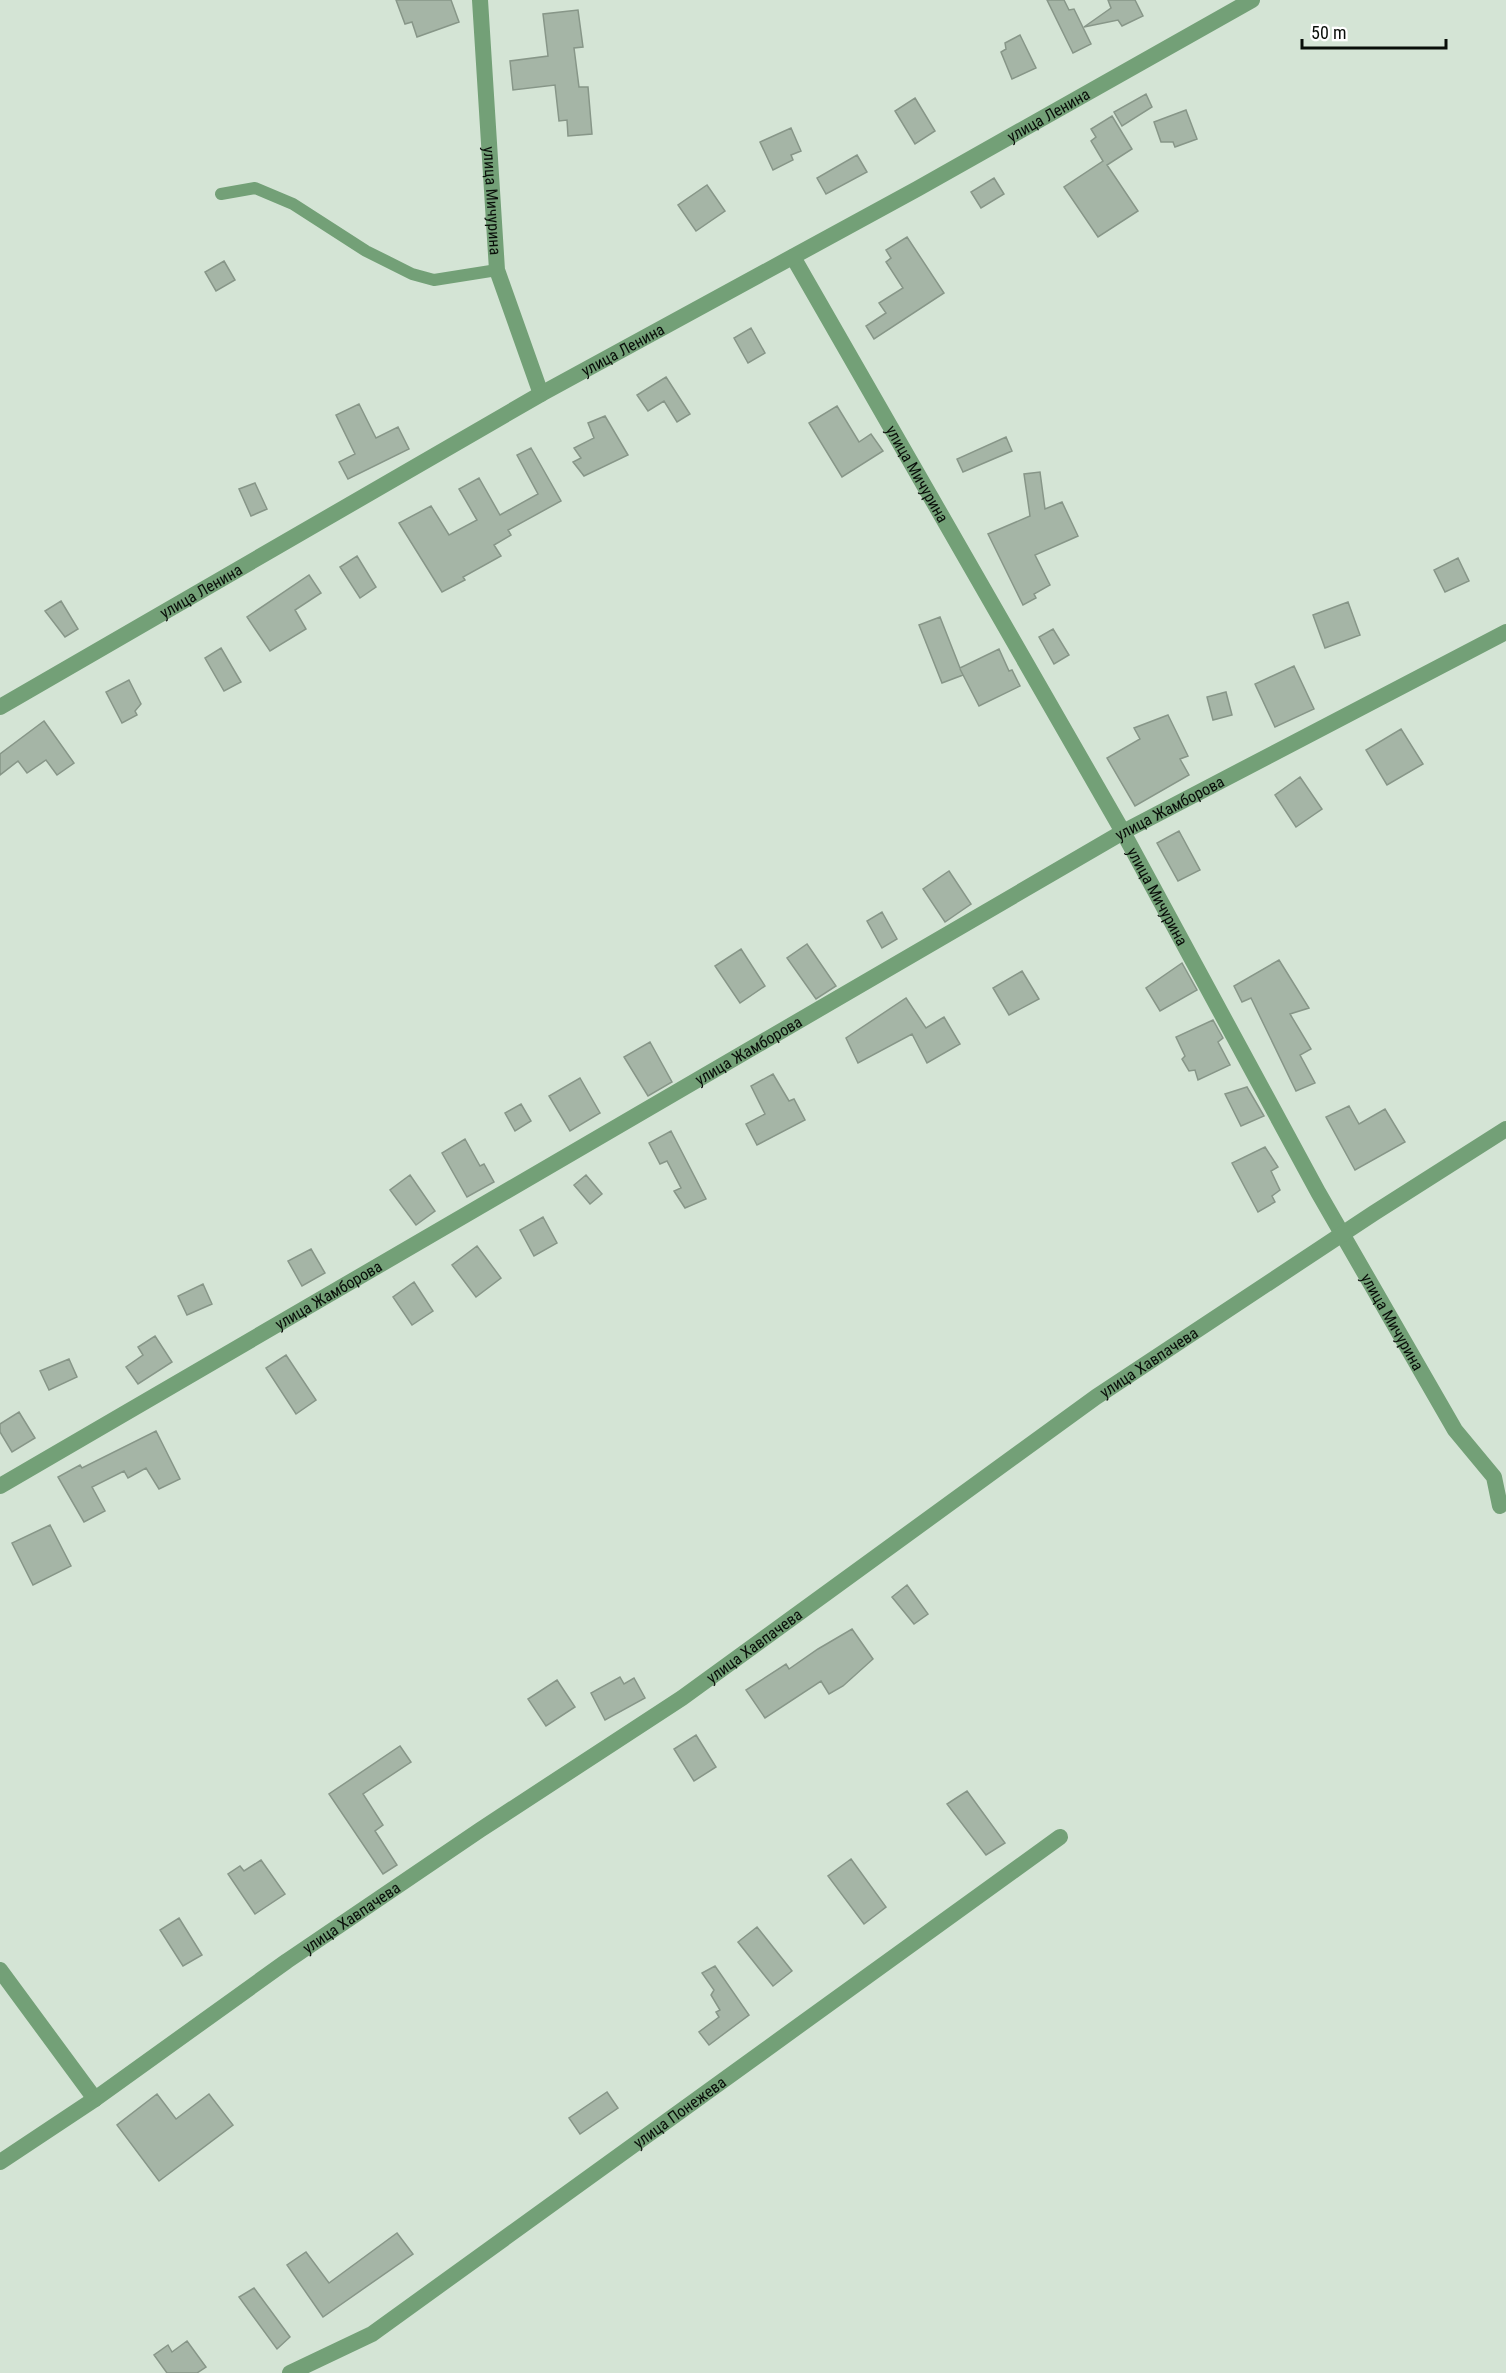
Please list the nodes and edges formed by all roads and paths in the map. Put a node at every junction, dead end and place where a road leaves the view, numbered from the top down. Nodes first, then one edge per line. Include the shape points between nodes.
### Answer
1 (480, 0) edge
2 (1251, 0) edge
3 (221, 194) dead end
4 (793, 256) junction
5 (497, 270) junction
6 (541, 394) junction
7 (1506, 633) edge
8 (0, 707) edge
9 (1123, 832) junction
10 (1506, 1129) edge
11 (1342, 1234) junction
12 (0, 1486) edge
13 (1500, 1506) dead end
14 (1060, 1837) dead end
15 (0, 1970) edge
16 (95, 2099) junction
17 (0, 2162) edge
18 (290, 2373) edge

1 - 5 street, улица Мичурина
2 - 4 street, улица Ленина
3 - 5 lane via 255,188 293,204 366,251 412,274 434,280
4 - 6 street, улица Ленина
4 - 9 street, улица Мичурина
5 - 6 street, улица Мичурина
6 - 8 street, улица Ленина
7 - 9 street, улица Жамборова
9 - 11 street, улица Мичурина
9 - 12 street, улица Жамборова
10 - 11 street, улица Хавпачева
11 - 13 street, улица Мичурина via 1455,1430 1494,1477
11 - 16 street, улица Хавпачева via 1096,1396 682,1698 306,1948
14 - 18 street, улица Понежева via 372,2334
15 - 16 street
16 - 17 street, улица Хавпачева

